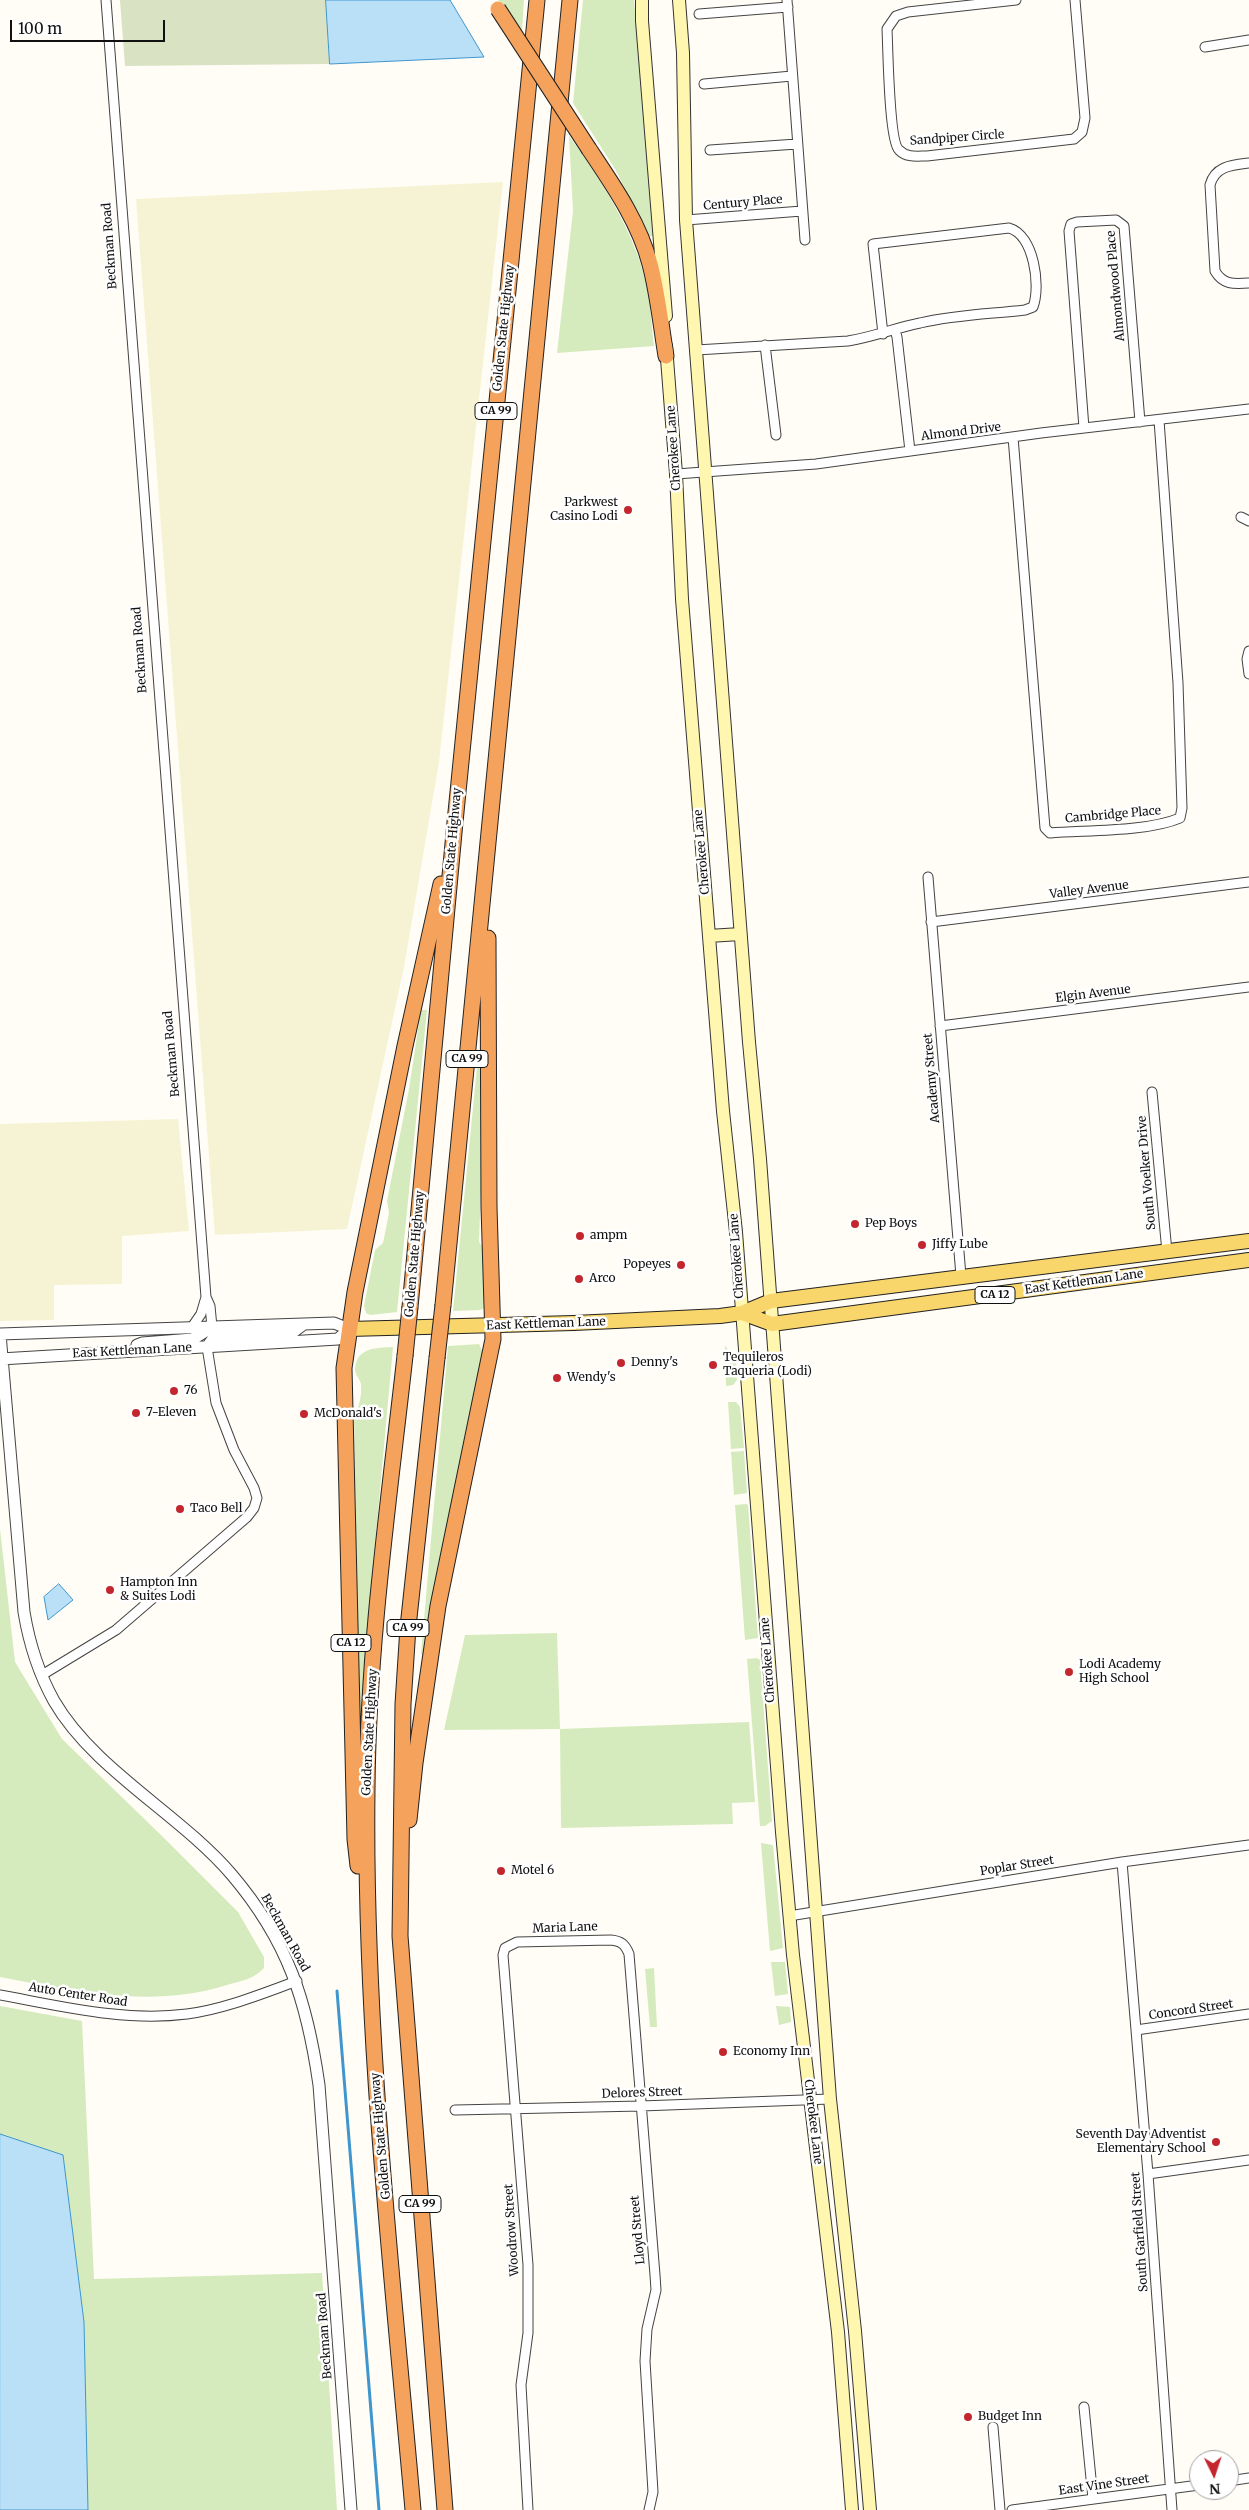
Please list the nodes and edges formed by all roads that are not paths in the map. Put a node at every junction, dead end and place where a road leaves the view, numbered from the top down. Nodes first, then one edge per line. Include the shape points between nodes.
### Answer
1 (106, 0) edge
2 (537, 0) edge
3 (570, 0) edge
4 (642, 0) edge
5 (679, 0) edge
6 (1016, 0) edge
7 (1074, 0) edge
8 (787, 3) edge
9 (495, 4) edge
10 (699, 14) dead end
11 (1249, 40) edge
12 (1205, 47) dead end
13 (792, 76) junction
14 (704, 84) dead end
15 (797, 144) junction
16 (710, 150) dead end
17 (1249, 163) edge
18 (802, 211) junction
19 (686, 220) junction
20 (805, 240) dead end
21 (1249, 282) edge
22 (895, 330) junction
23 (883, 334) junction
24 (765, 345) junction
25 (696, 350) junction
26 (666, 356) junction
27 (1249, 409) edge
28 (1159, 420) junction
29 (1140, 422) junction
30 (1084, 428) junction
31 (776, 436) dead end
32 (1013, 437) junction
33 (910, 451) junction
34 (705, 472) junction
35 (676, 474) junction
36 (1249, 651) edge
37 (1249, 674) edge
38 (490, 814) junction
39 (455, 822) junction
40 (928, 877) dead end
41 (1249, 882) edge
42 (931, 922) junction
43 (740, 934) junction
44 (709, 936) junction
45 (1249, 986) edge
46 (940, 1026) junction
47 (1152, 1092) dead end
48 (1249, 1241) edge
49 (1167, 1252) junction
50 (1249, 1260) edge
51 (961, 1276) junction
52 (206, 1297) junction
53 (771, 1301) junction
54 (742, 1313) junction
55 (304, 1324) junction
56 (772, 1324) junction
57 (494, 1326) junction
58 (192, 1327) junction
59 (212, 1327) junction
60 (349, 1329) junction
61 (0, 1334) edge
62 (207, 1346) junction
63 (127, 1351) junction
64 (1, 1359) edge
65 (42, 1675) junction
66 (1249, 1845) edge
67 (1122, 1862) junction
68 (401, 1898) junction
69 (816, 1913) junction
70 (789, 1916) junction
71 (626, 1946) joint
72 (505, 1948) joint
73 (368, 1957) junction
74 (297, 1981) junction
75 (0, 1995) edge
76 (1249, 2014) edge
77 (1136, 2030) junction
78 (830, 2098) junction
79 (810, 2100) junction
80 (641, 2106) junction
81 (516, 2108) junction
82 (455, 2110) dead end
83 (1249, 2160) edge
84 (1148, 2174) junction
85 (1084, 2407) dead end
86 (992, 2427) dead end
87 (1189, 2486) edge
88 (1170, 2489) junction
89 (1093, 2499) junction
90 (351, 2510) edge
91 (413, 2510) edge
92 (445, 2510) edge
93 (528, 2510) edge
94 (649, 2510) edge
95 (852, 2510) edge
96 (870, 2510) edge
97 (1000, 2510) edge
98 (1012, 2510) edge
99 (1172, 2510) edge

1 - 52 street, Beckman Road
2 - 39 highway, Golden State Highway / CA 99
3 - 38 highway, CA 99
4 - 26 main road, Cherokee Lane via 666,309
5 - 19 main road, Cherokee Lane
6 - 7 street, Sandpiper Circle via 908,12 892,20 887,29 892,133 899,151 907,156 927,156 1074,139 1082,132 1085,118
8 - 10 street
8 - 13 street
9 - 26 highway, bridge via 616,189 642,240 650,263
11 - 12 street
13 - 14 street
13 - 15 street
15 - 16 street
15 - 18 street
17 - 21 street via 1220,169 1212,177 1211,204 1215,271 1226,283
18 - 19 street, Century Place
18 - 20 street
19 - 25 main road, Cherokee Lane
22 - 23 street
22 - 23 street via 922,322 1033,307 1036,297 1032,255 1024,237 1009,228 873,244
22 - 33 street
23 - 24 street via 848,340
24 - 25 street
24 - 31 street
25 - 34 main road, Cherokee Lane
26 - 35 main road, Cherokee Lane
27 - 28 street, Almond Drive
28 - 29 street, Almond Drive
28 - 32 street, Cambridge Place via 1178,683 1182,808 1180,818 1143,826 1050,833 1045,828
29 - 30 street, Almond Drive
29 - 30 street, Almondwood Place via 1124,226 1116,220 1077,222 1071,224 1069,231
30 - 32 street, Almond Drive
32 - 33 street, Almond Drive
33 - 34 street, Almond Drive via 816,464
34 - 35 street, Almond Drive
34 - 43 main road, Cherokee Lane
35 - 44 main road, Cherokee Lane via 682,599
36 - 37 street
38 - 57 highway via 487,972 490,1263
38 - 68 highway, CA 99, bridge via 409,1618 403,1704
39 - 60 highway via 405,1046
39 - 73 highway, Golden State Highway / CA 99, bridge via 410,1307 374,1641 366,1823
40 - 42 street, Academy Street
41 - 42 street, Valley Avenue
42 - 46 street, Academy Street
43 - 44 main road
43 - 53 main road, Cherokee Lane
44 - 54 main road, Cherokee Lane
45 - 46 street, Elgin Avenue
46 - 51 street, Academy Street
47 - 49 street, South Voelker Drive
48 - 49 main road, East Kettleman Lane / CA 12
49 - 51 main road, East Kettleman Lane / CA 12
50 - 56 main road, East Kettleman Lane / CA 12
51 - 53 main road, East Kettleman Lane / CA 12
52 - 58 street, Beckman Road
52 - 59 street, Beckman Road
53 - 54 main road, East Kettleman Lane / CA 12
53 - 56 main road, Cherokee Lane
54 - 56 main road, East Kettleman Lane / CA 12
54 - 57 main road, East Kettleman Lane / CA 12 via 696,1318
54 - 70 main road, Cherokee Lane
55 - 59 street, East Kettleman Lane
55 - 60 street, East Kettleman Lane via 334,1323
55 - 62 street via 293,1332 216,1336
56 - 69 main road, Cherokee Lane
57 - 60 main road, East Kettleman Lane / CA 12
57 - 68 highway via 438,1606 415,1763
58 - 59 street, East Kettleman Lane
58 - 61 street, East Kettleman Lane
59 - 63 street via 193,1339 142,1343
60 - 62 street, East Kettleman Lane via 338,1339
60 - 73 highway, CA 12 via 344,1368 355,1839
61 - 64 street, Beckman Road
62 - 63 street, East Kettleman Lane
62 - 65 street via 216,1403 234,1450 254,1488 257,1498 254,1508 247,1518 116,1630
63 - 64 street, East Kettleman Lane
64 - 65 street, Beckman Road via 24,1612
65 - 74 street, Beckman Road via 54,1701 99,1755 212,1853 232,1875 254,1903
66 - 67 street, Poplar Street
67 - 69 street, Poplar Street
67 - 77 street, South Garfield Street
68 - 92 highway, CA 99 via 403,1992
69 - 70 street, Poplar Street
69 - 78 main road, Cherokee Lane
70 - 79 main road, Cherokee Lane
71 - 72 street, Maria Lane via 611,1940 517,1942
71 - 80 street, Lloyd Street
72 - 81 street, Woodrow Street
73 - 91 highway, Golden State Highway / CA 99
74 - 75 street, Auto Center Road via 229,2006 157,2016 121,2016
74 - 90 street, Beckman Road via 309,2025 319,2085
76 - 77 street, Concord Street
77 - 84 street, South Garfield Street
78 - 79 street, Delores Street
78 - 96 main road, Cherokee Lane
79 - 80 street, Delores Street
79 - 95 main road, Cherokee Lane via 837,2324
80 - 81 street, Delores Street
80 - 94 street, Lloyd Street via 656,2290 645,2341 653,2492
81 - 82 street, Delores Street
81 - 93 street, Woodrow Street via 528,2265 528,2333 521,2385
83 - 84 street
84 - 88 street, South Garfield Street
85 - 89 street
86 - 97 street
87 - 88 street, East Vine Street
88 - 89 street, East Vine Street
88 - 99 street, South Garfield Street
89 - 98 street, East Vine Street

